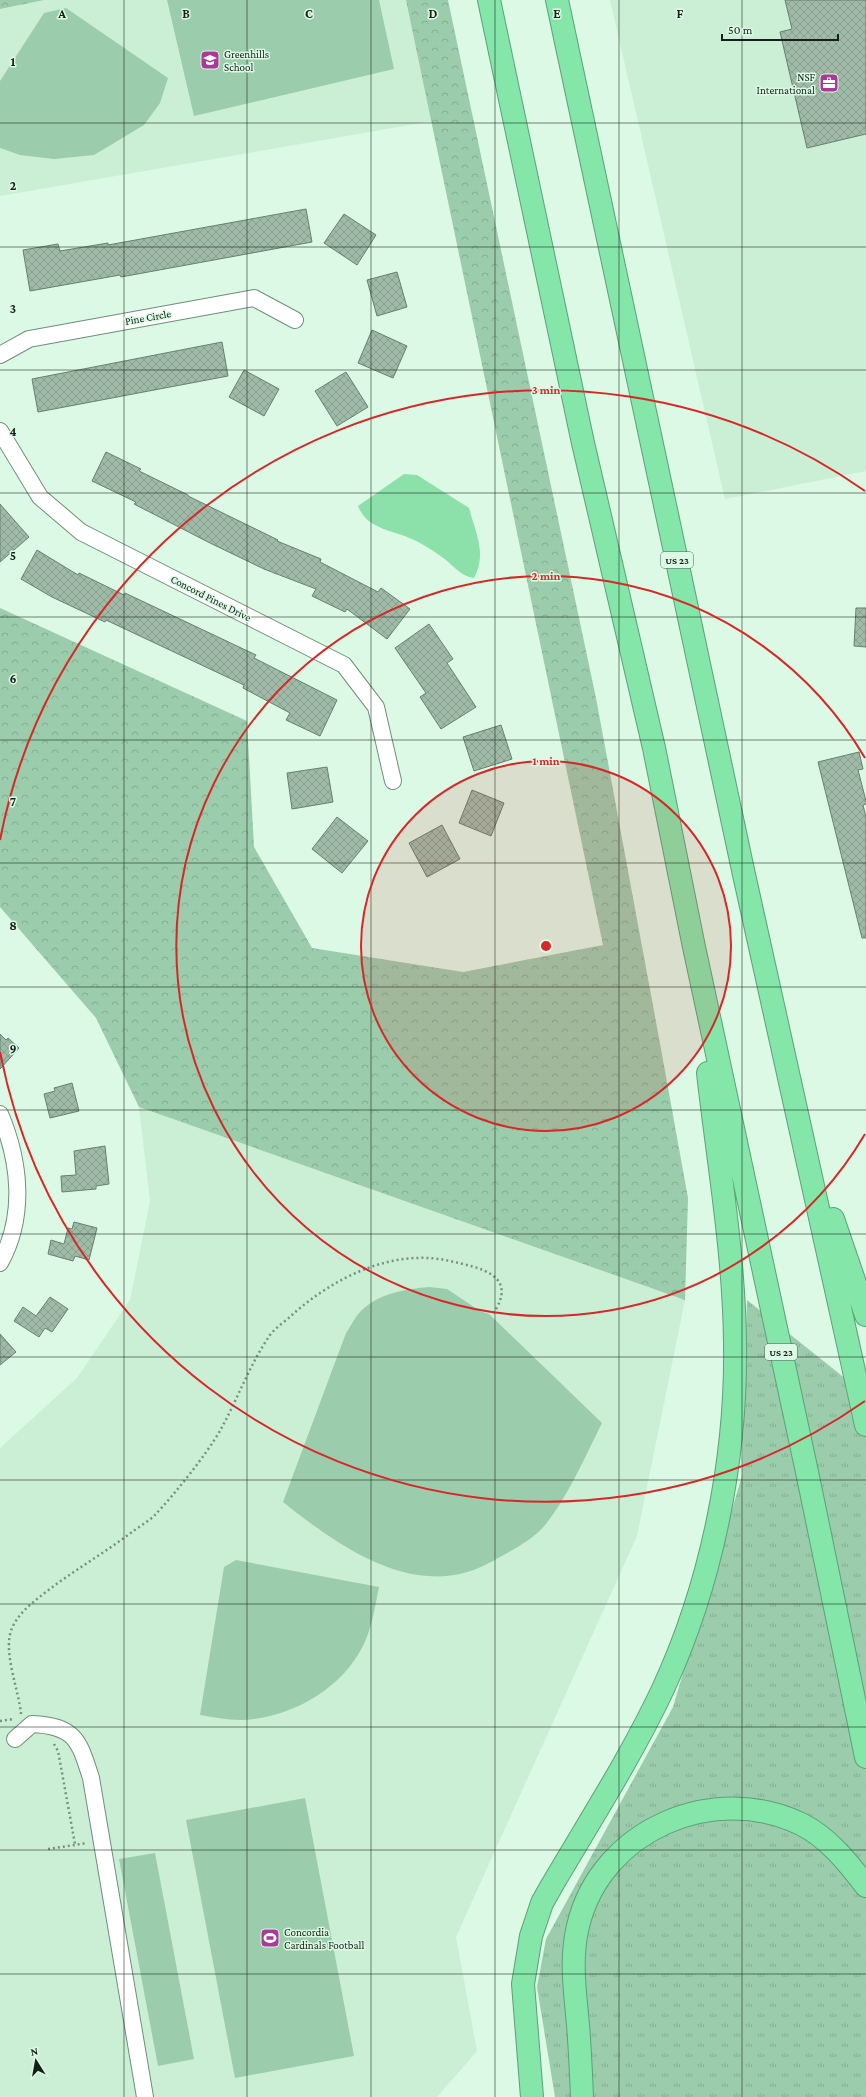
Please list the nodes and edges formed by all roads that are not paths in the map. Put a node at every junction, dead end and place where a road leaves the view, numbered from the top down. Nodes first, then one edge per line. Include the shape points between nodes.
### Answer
1 (488, 0) edge
2 (557, 0) edge
3 (295, 320) dead end
4 (0, 355) edge
5 (0, 431) edge
6 (393, 781) dead end
7 (694, 947) junction
8 (0, 1114) edge
9 (799, 1119) junction
10 (0, 1263) edge
11 (866, 1315) edge
12 (866, 1425) edge
13 (15, 1739) dead end
14 (866, 1757) edge
15 (866, 1886) edge
16 (527, 2022) junction
17 (145, 2097) edge
18 (532, 2097) edge
19 (546, 2097) edge
20 (582, 2097) edge

1 - 7 highway, US 23 via 583,443 654,748
2 - 9 highway, US 23 via 743,870
3 - 4 street, Pine Circle via 254,298 29,339
5 - 6 street, Concord Pines Drive via 40,497 80,532 344,665 376,706
7 - 14 highway, US 23 via 808,1472
7 - 16 highway via 730,1266 735,1342 734,1418 718,1520 703,1583 684,1637 663,1689 623,1765 542,1903 531,1936 522,1984
8 - 10 street via 10,1139 18,1176 17,1207 12,1236
9 - 11 highway
9 - 12 highway, US 23
13 - 17 street via 32,1724 53,1725 73,1735 84,1755 91,1778
15 - 20 highway via 838,1850 802,1825 766,1811 735,1808 699,1811 668,1820 643,1834 612,1860 591,1891 578,1925 572,1965
16 - 18 highway
16 - 19 highway via 542,2073

